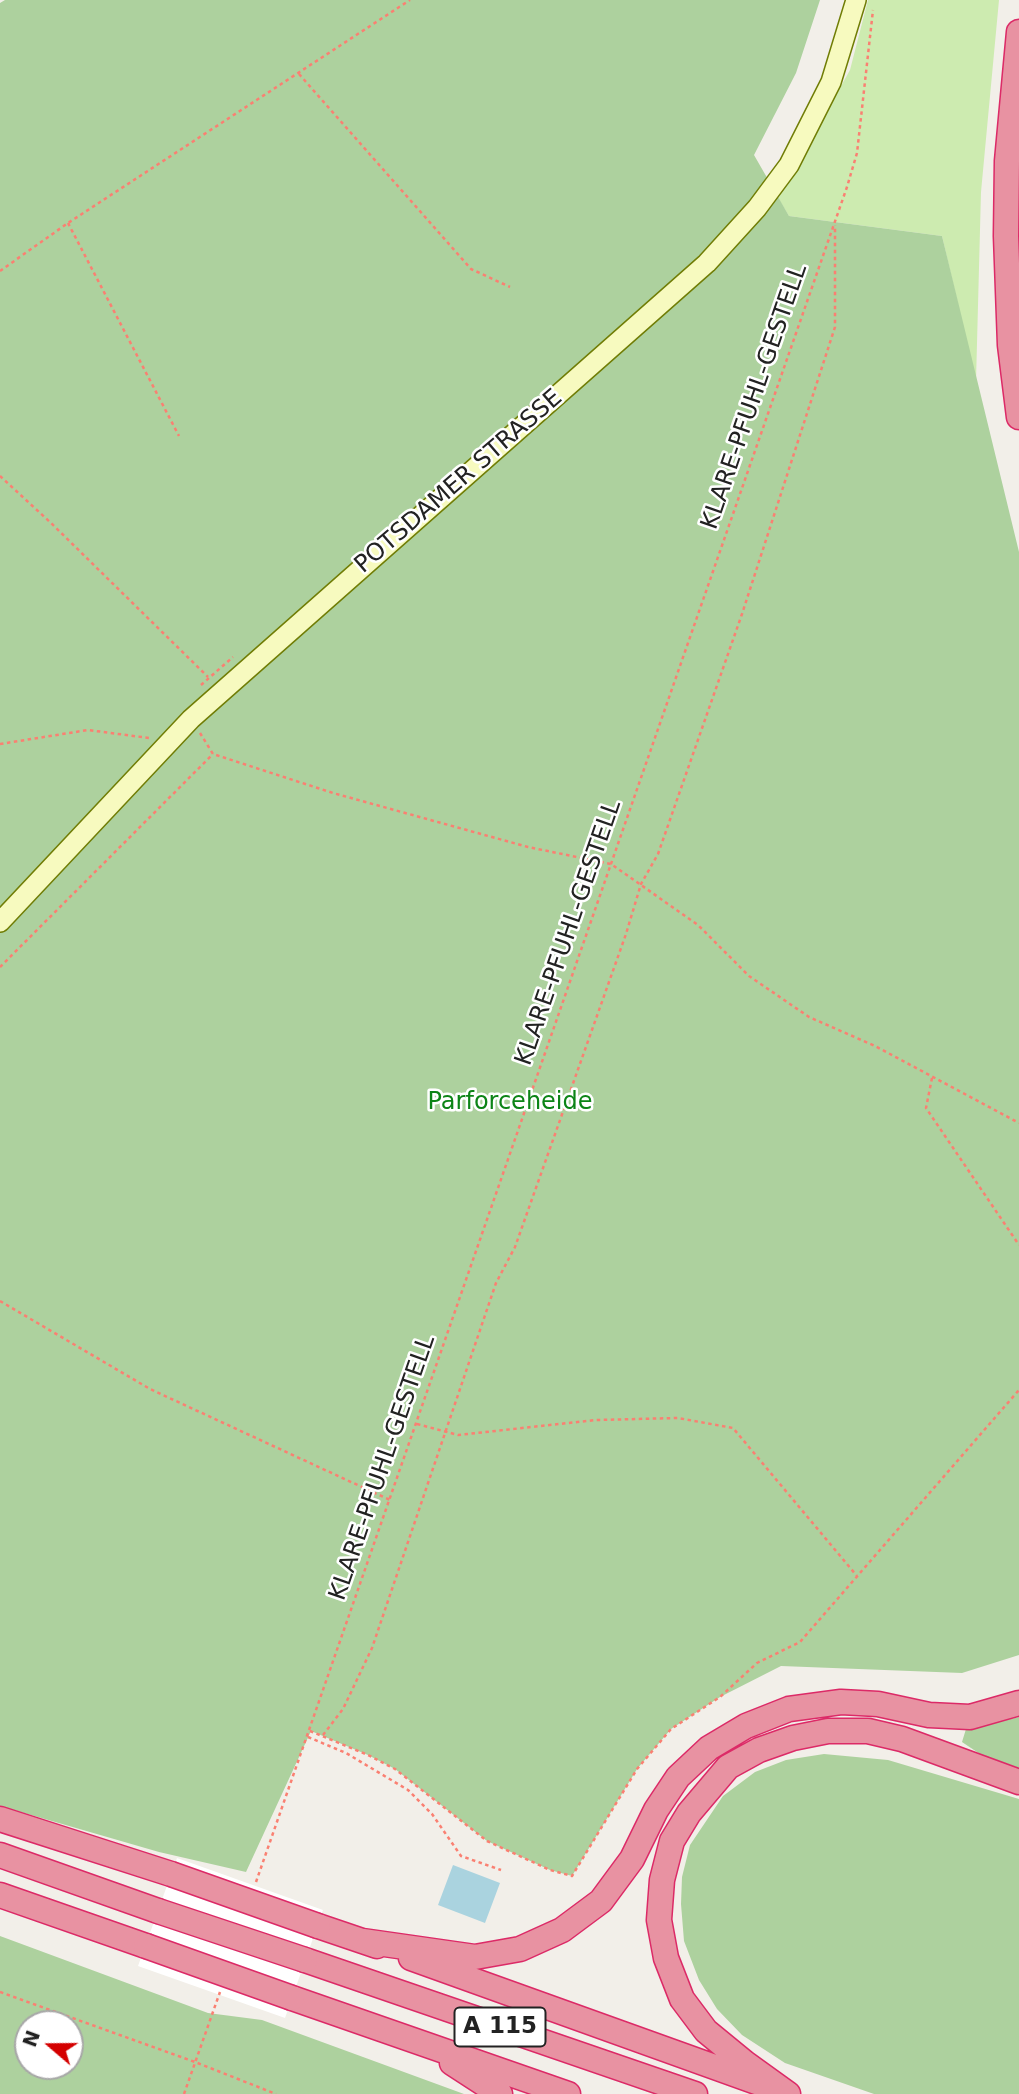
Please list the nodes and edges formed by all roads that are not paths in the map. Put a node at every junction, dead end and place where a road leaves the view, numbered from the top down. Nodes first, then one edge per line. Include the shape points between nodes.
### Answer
1 (856, 0) edge
2 (1019, 33) edge
3 (1019, 417) edge
4 (0, 922) edge
5 (1019, 1703) edge
6 (1019, 1782) edge
7 (0, 1819) edge
8 (0, 1855) edge
9 (0, 1895) edge
10 (363, 1941) junction
11 (429, 2046) junction
12 (500, 2094) edge
13 (568, 2094) edge
14 (695, 2094) edge
15 (789, 2094) edge

1 - 4 street, POTSDAMER STRASSE via 831,82 789,165 707,263 191,719
2 - 3 highway via 1006,223 1010,345
5 - 10 highway via 970,1717 841,1702 789,1709 746,1726 709,1748 678,1777 632,1859 601,1901 562,1930 520,1949 475,1957
6 - 15 highway via 902,1739 868,1731 828,1731 793,1738 728,1767 688,1813 672,1841 662,1880 659,1920 666,1958 682,1999 706,2031
7 - 10 highway, bridge
8 - 14 highway, A 115, bridge
9 - 11 highway, A 115, bridge
10 - 15 highway
11 - 12 highway
11 - 13 highway, A 115

